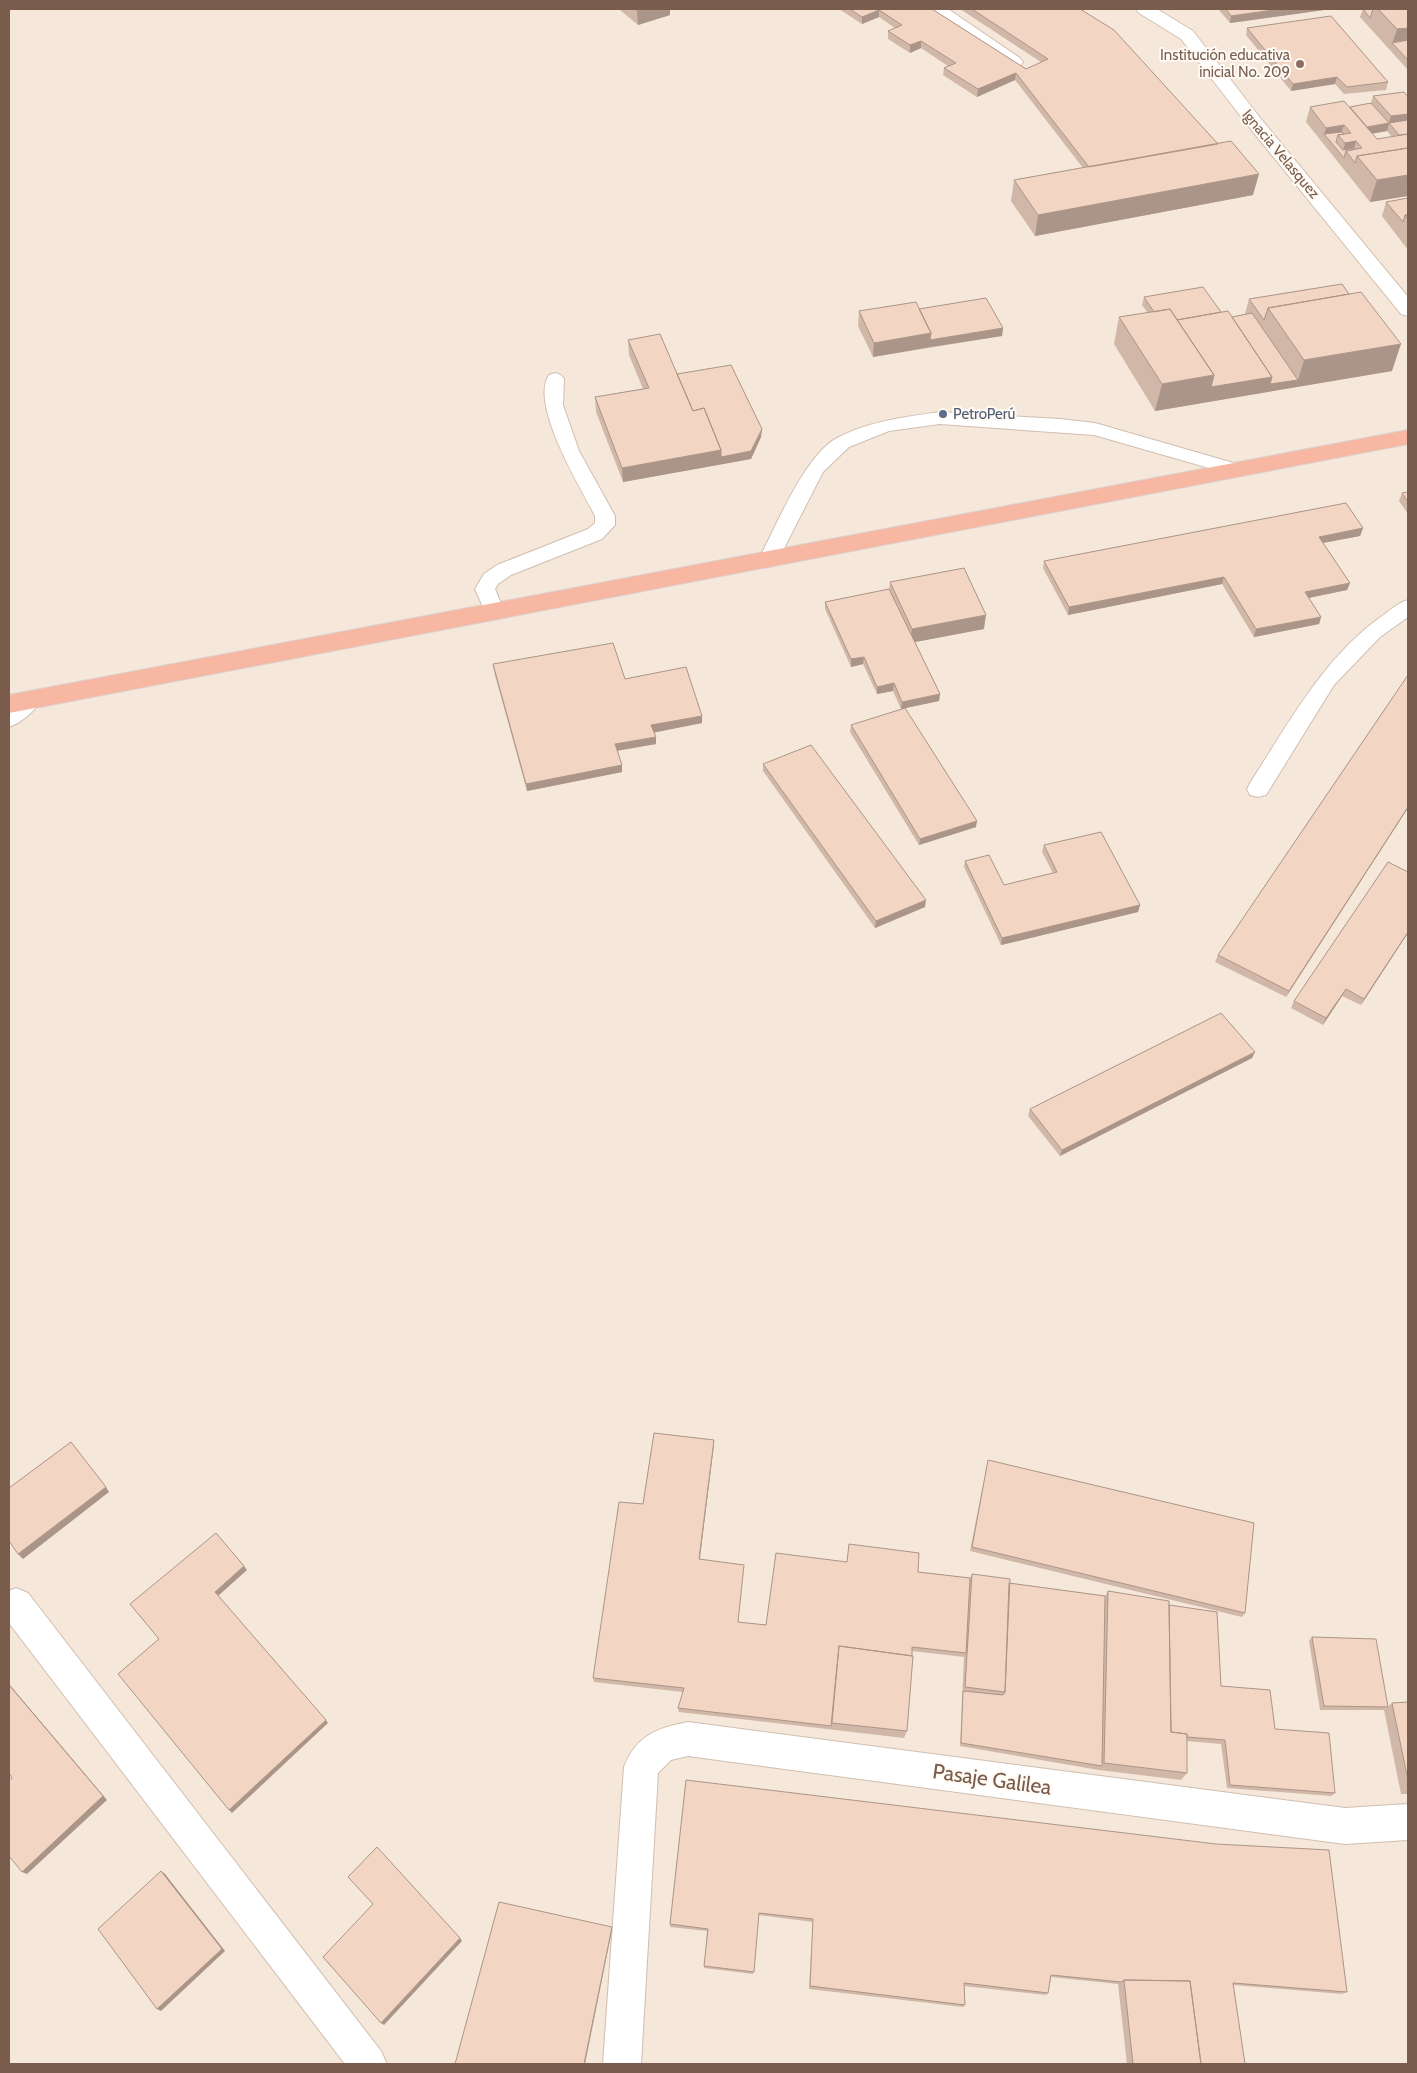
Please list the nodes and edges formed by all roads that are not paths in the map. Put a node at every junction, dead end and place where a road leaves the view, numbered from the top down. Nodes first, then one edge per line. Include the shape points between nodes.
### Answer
1 (937, 9) edge
2 (1145, 9) edge
3 (1014, 62) edge
4 (1408, 310) edge
5 (555, 379) dead end
6 (1408, 437) edge
7 (1237, 470) junction
8 (769, 559) junction
9 (1408, 607) edge
10 (494, 611) junction
11 (32, 699) junction
12 (9, 704) edge
13 (9, 719) edge
14 (1258, 789) dead end
15 (16, 1605) dead end
16 (1408, 1822) edge
17 (368, 2064) edge
18 (622, 2064) edge

1 - 3 street
2 - 4 street, Ignacia Velasquez via 1187,35
5 - 10 lane via 554,405 566,442 605,516 605,525 595,534 504,570 491,579 485,589
6 - 7 highway
7 - 8 highway
7 - 8 lane via 1095,429 940,418 886,426 842,444 815,469
8 - 10 highway
9 - 14 lane via 1374,632 1327,680
10 - 11 highway
11 - 12 highway
11 - 13 lane
15 - 17 street
16 - 18 street, Pasaje Galilea via 1345,1826 688,1739 668,1743 654,1750 641,1767

